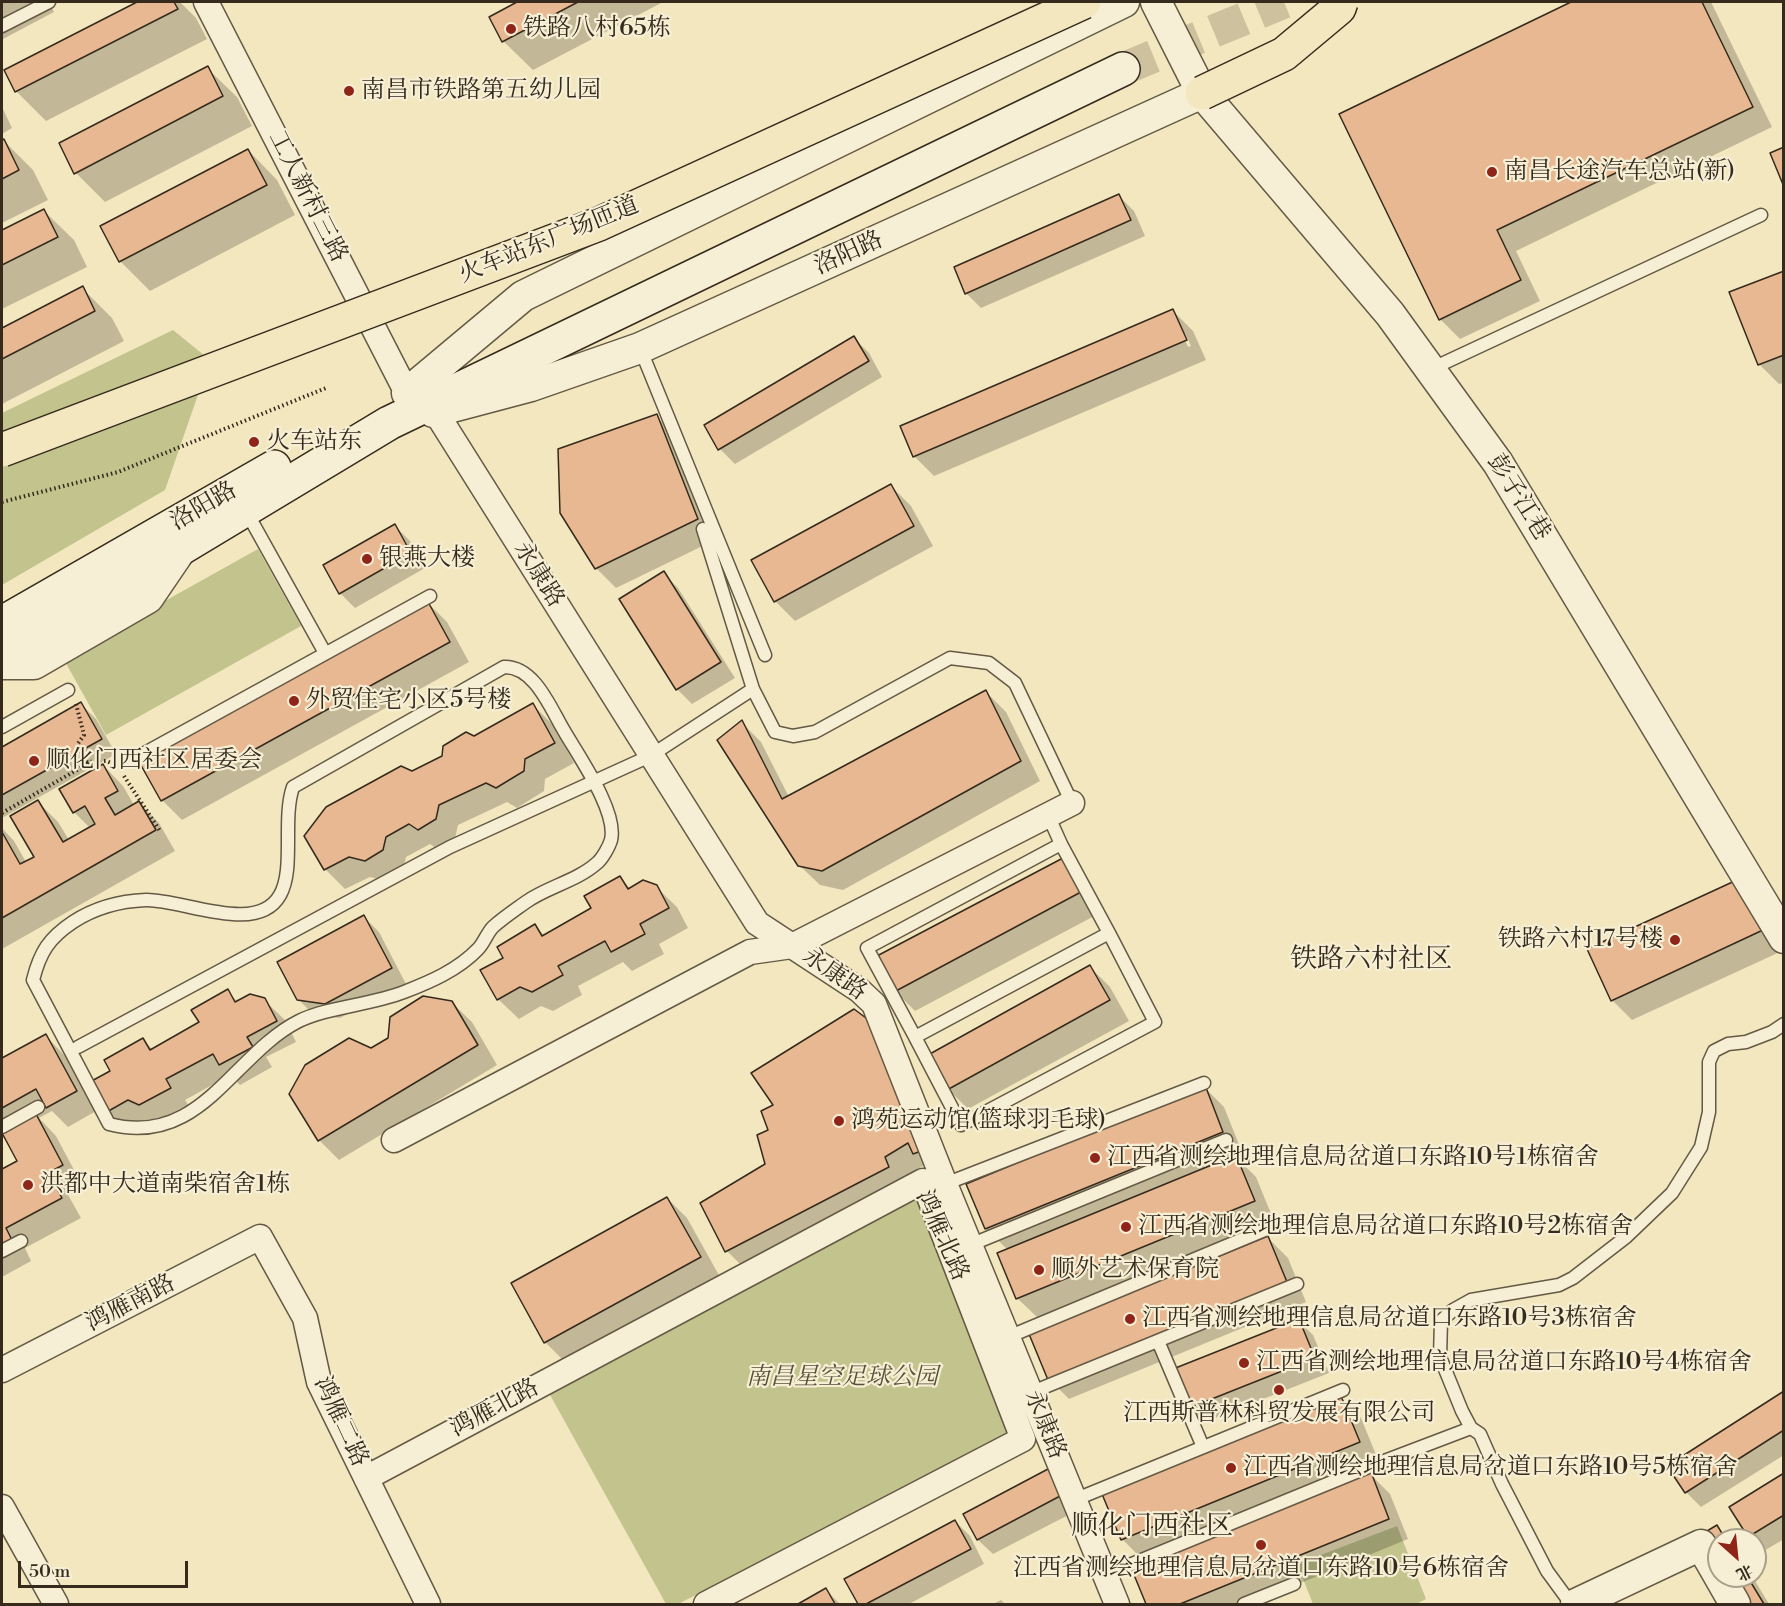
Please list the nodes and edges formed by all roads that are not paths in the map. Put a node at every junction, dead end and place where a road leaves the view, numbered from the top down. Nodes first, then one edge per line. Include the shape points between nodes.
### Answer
1 (49, 2) edge
2 (206, 2) edge
3 (1084, 2) edge
4 (1124, 2) edge
5 (1156, 2) edge
6 (1341, 2) edge
7 (2, 26) edge
8 (1202, 93) junction
9 (1761, 216) dead end
10 (640, 348) junction
11 (1430, 369) junction
12 (407, 393) junction
13 (435, 411) junction
14 (386, 432) junction
15 (2, 450) edge
16 (245, 510) junction
17 (703, 528) dead end
18 (182, 548) junction
19 (430, 596) dead end
20 (2, 623) edge
21 (325, 653) junction
22 (765, 655) dead end
23 (2, 656) edge
24 (2, 664) edge
25 (753, 689) junction
26 (68, 690) road end
27 (2, 727) edge
28 (650, 756) junction
29 (132, 760) dead end
30 (593, 782) junction
31 (1072, 803) joint
32 (1048, 815) junction
33 (1061, 844) junction
34 (1109, 933) junction
35 (1784, 938) edge
36 (792, 946) junction
37 (1784, 1024) edge
38 (915, 1037) junction
39 (78, 1047) dead end
40 (1204, 1083) dead end
41 (39, 1107) dead end
42 (2, 1127) edge
43 (394, 1140) dead end
44 (1226, 1140) dead end
45 (945, 1184) junction
46 (1267, 1228) dead end
47 (260, 1237) joint
48 (21, 1241) dead end
49 (970, 1245) junction
50 (2, 1251) edge
51 (1297, 1284) dead end
52 (1008, 1337) junction
53 (1158, 1341) junction
54 (2, 1370) edge
55 (1343, 1390) dead end
56 (1030, 1393) junction
57 (1471, 1428) junction
58 (1203, 1448) junction
59 (366, 1478) junction
60 (1074, 1500) junction
61 (2, 1507) edge
62 (1707, 1555) edge
63 (1105, 1575) junction
64 (1294, 1584) dead end
65 (1726, 1588) edge
66 (1579, 1603) edge
67 (56, 1605) edge
68 (428, 1605) edge
69 (706, 1605) edge
70 (1117, 1605) edge
71 (1244, 1605) edge
72 (1735, 1605) edge

1 - 7 lane
2 - 12 street, 工人新村三路
3 - 15 highway, 火车站东广场匝道, bridge via 599,224
4 - 12 street, 洛阳路 via 523,296
5 - 8 street
6 - 8 highway, bridge via 1339,8 1284,54
8 - 10 street, 洛阳路
8 - 11 street, 彭子江巷 via 1390,314
9 - 11 lane
10 - 13 street, 洛阳路 via 531,386
10 - 22 lane
11 - 35 street, 彭子江巷 via 1498,464
12 - 14 main road, 洛阳路 via 622,286 1118,60
12 - 20 main road, 洛阳路
13 - 14 street, 洛阳路
13 - 28 street, 永康路
14 - 16 main road, 洛阳路
16 - 18 main road, 洛阳路
16 - 21 lane
17 - 25 lane
18 - 23 main road, 洛阳路
18 - 24 street via 148,598 34,664
19 - 21 lane
21 - 29 lane
25 - 28 lane
25 - 31 lane via 775,732 793,736 815,732 950,658 989,663 1015,683
26 - 27 lane
28 - 30 lane
28 - 36 street, 永康路 via 757,924
30 - 30 lane via 542,692 514,666 504,667 293,787 288,802 285,879 279,896 269,905 252,914 224,915 173,902 115,903 86,914 57,933 38,957 33,980 109,1124 150,1126 176,1119 217,1094 284,1030 300,1021 403,993 440,976 480,948 492,928 528,900 588,871 600,861 611,839 609,816
30 - 39 lane via 450,847
31 - 32 street
32 - 33 lane
32 - 36 street
33 - 34 lane
33 - 38 lane via 867,948
34 - 38 lane
34 - 38 lane via 1155,1022 961,1125
36 - 43 street via 750,952
36 - 45 street, 永康路 via 874,1004
37 - 57 lane via 1772,1032 1714,1051 1709,1062 1709,1112 1701,1147 1672,1193 1626,1237 1559,1285 1471,1300 1441,1321 1440,1357
40 - 45 lane
41 - 42 lane
44 - 49 lane
45 - 49 street, 永康路
46 - 52 lane
47 - 54 street, 鸿雁南路
47 - 59 street, 鸿雁二路 via 305,1318 319,1382
48 - 50 lane
49 - 52 street, 永康路
51 - 53 lane
52 - 56 street, 永康路
53 - 56 lane
53 - 58 lane
55 - 58 lane
56 - 60 street, 永康路
57 - 63 lane
57 - 66 lane via 1480,1434 1547,1571 1566,1597
58 - 60 lane
59 - 68 street, 鸿雁二路
59 - 69 street, 鸿雁北路 via 923,1181 1023,1439
60 - 63 street, 永康路
61 - 67 street
62 - 66 street via 1701,1545
63 - 70 street, 永康路
64 - 71 lane
65 - 72 street

